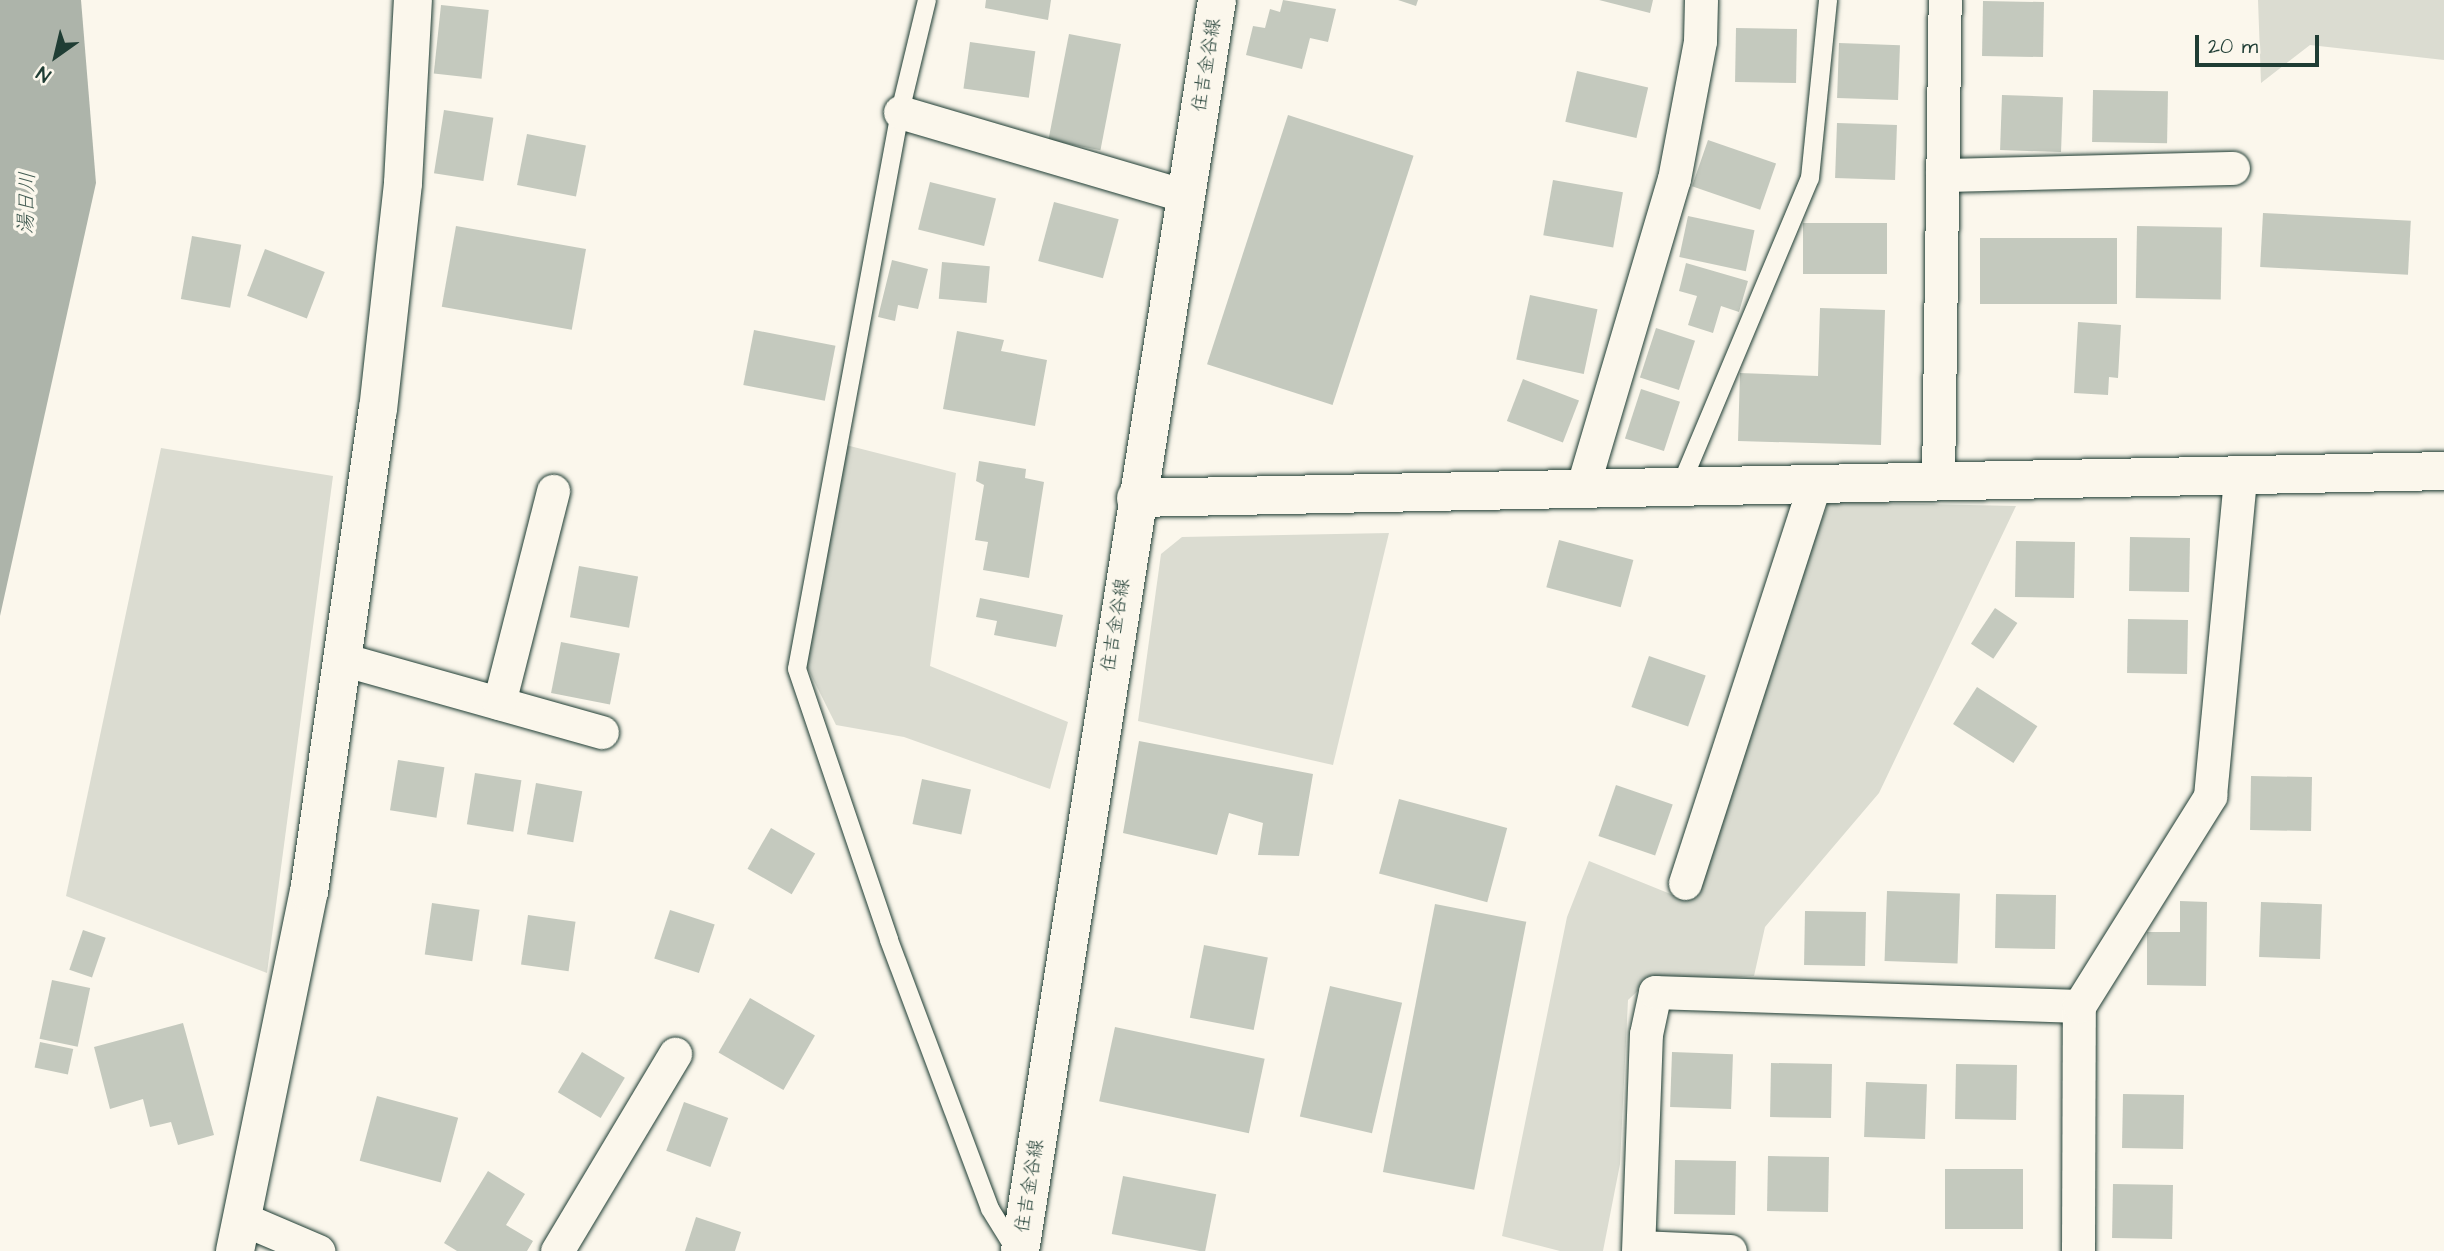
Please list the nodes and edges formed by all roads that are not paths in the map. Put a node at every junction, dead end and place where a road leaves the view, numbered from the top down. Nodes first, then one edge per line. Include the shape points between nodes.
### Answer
1 (413, 0) edge
2 (927, 0) edge
3 (1217, 0) edge
4 (1701, 0) edge
5 (1828, 0) edge
6 (1945, 0) edge
7 (900, 112) junction
8 (2233, 168) dead end
9 (1942, 175) junction
10 (1185, 196) junction
11 (2444, 471) edge
12 (2239, 476) junction
13 (1938, 482) junction
14 (1815, 484) junction
15 (1680, 487) junction
16 (1582, 489) junction
17 (554, 491) dead end
18 (1136, 498) junction
19 (342, 659) junction
20 (499, 703) junction
21 (602, 732) dead end
22 (1685, 883) dead end
23 (2079, 1006) junction
24 (675, 1054) dead end
25 (239, 1235) edge
26 (1639, 1249) edge
27 (318, 1251) edge
28 (556, 1251) edge
29 (1018, 1251) edge
30 (1730, 1251) edge
31 (2078, 1251) edge

1 - 19 street via 402,197
2 - 7 lane
3 - 10 street, 住吉金谷線
4 - 16 street via 1700,41 1674,179
5 - 15 lane via 1810,178
6 - 9 street
7 - 10 street
7 - 29 lane via 797,669 889,940 990,1209
8 - 9 street
9 - 13 street
10 - 18 street, 住吉金谷線
11 - 12 street
12 - 13 street
12 - 23 street via 2210,796
13 - 14 street
14 - 15 street
14 - 22 street
15 - 16 street
16 - 18 street
17 - 20 street
18 - 29 street, 住吉金谷線
19 - 20 street
19 - 25 street via 309,892
20 - 21 street
23 - 26 street via 1655,992 1646,1034
23 - 31 street
24 - 28 street
25 - 27 street
26 - 30 street

